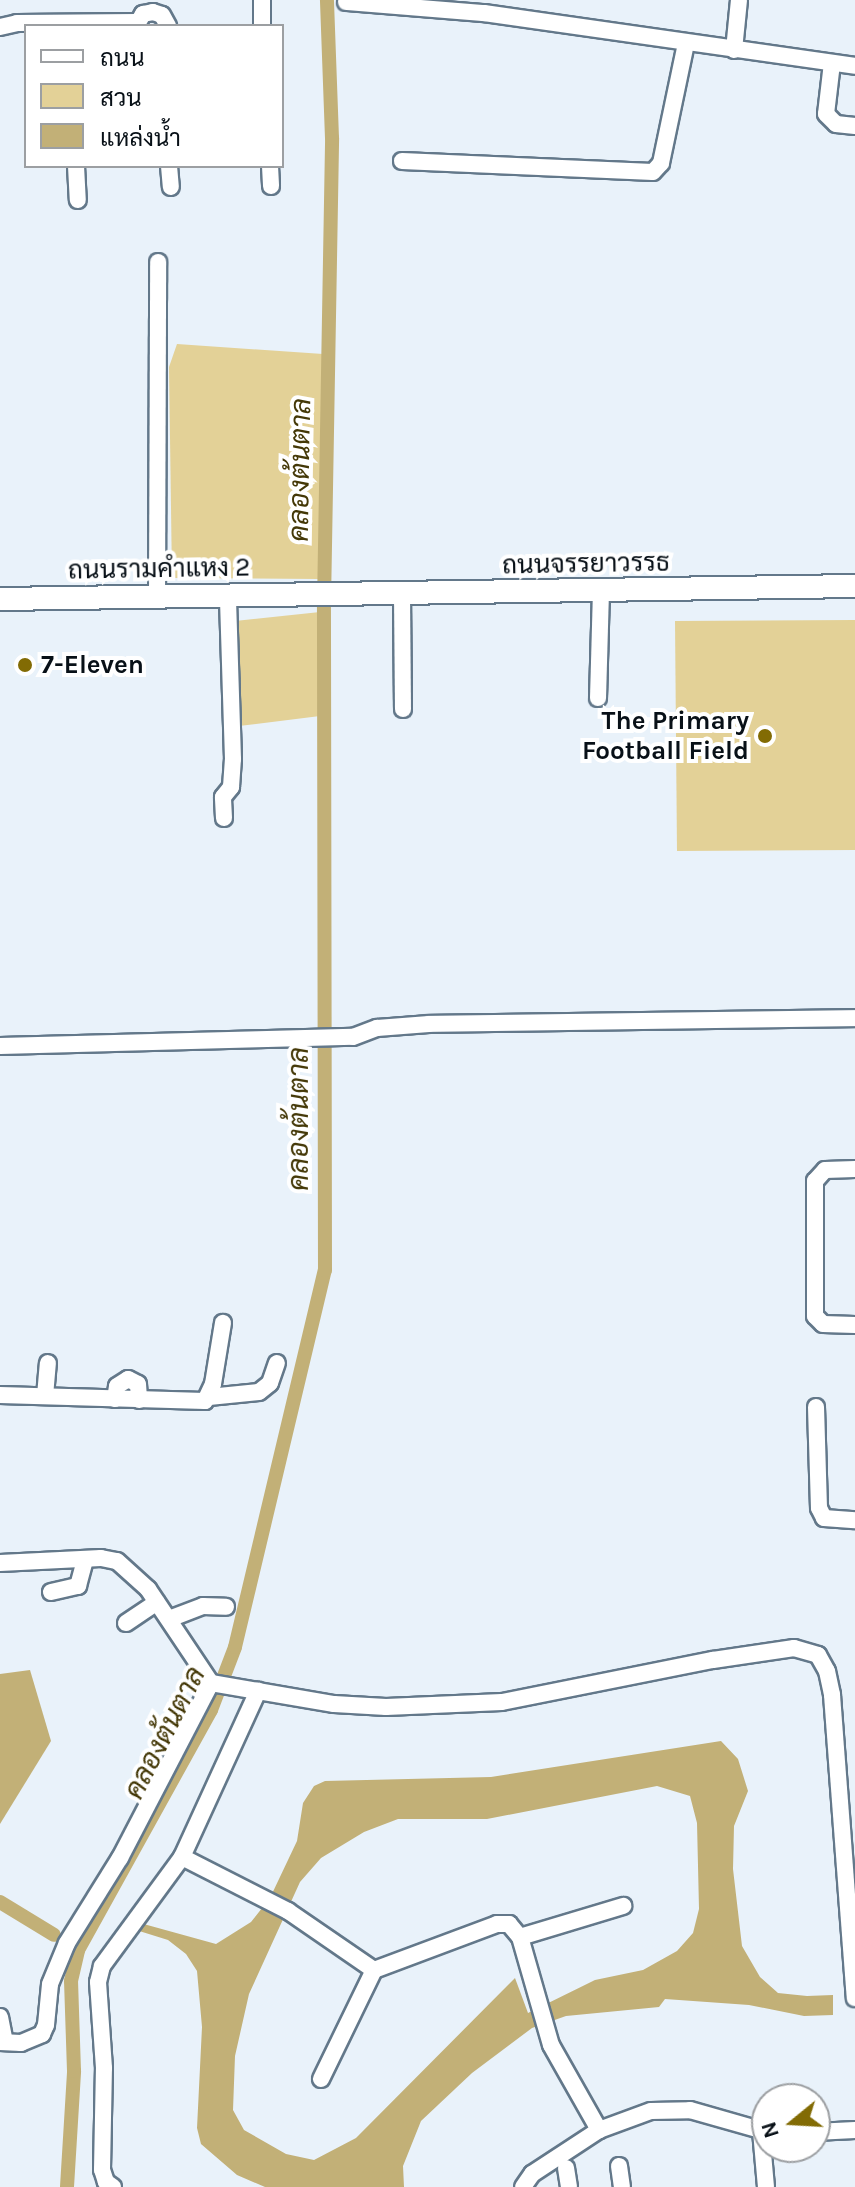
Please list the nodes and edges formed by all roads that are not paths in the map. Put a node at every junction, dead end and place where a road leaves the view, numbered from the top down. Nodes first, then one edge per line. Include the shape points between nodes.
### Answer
1 (262, 0) edge
2 (739, 0) edge
3 (346, 2) edge
4 (153, 6) edge
5 (484, 7) edge
6 (67, 24) edge
7 (137, 24) edge
8 (167, 24) edge
9 (262, 24) edge
10 (24, 26) edge
11 (0, 27) edge
12 (686, 43) junction
13 (734, 50) junction
14 (832, 63) junction
15 (855, 66) edge
16 (855, 126) edge
17 (402, 161) dead end
18 (76, 168) edge
19 (169, 168) edge
20 (270, 168) edge
21 (271, 186) dead end
22 (171, 187) dead end
23 (78, 200) dead end
24 (158, 262) dead end
25 (855, 586) edge
26 (601, 592) junction
27 (325, 595) joint
28 (402, 595) junction
29 (228, 596) junction
30 (157, 597) junction
31 (0, 599) edge
32 (598, 698) dead end
33 (403, 709) dead end
34 (224, 818) dead end
35 (855, 1018) edge
36 (0, 1046) edge
37 (855, 1169) edge
38 (223, 1323) dead end
39 (855, 1325) edge
40 (48, 1363) dead end
41 (277, 1363) dead end
42 (0, 1395) edge
43 (45, 1396) junction
44 (209, 1397) junction
45 (816, 1407) dead end
46 (855, 1520) edge
47 (85, 1559) junction
48 (0, 1563) edge
49 (51, 1592) dead end
50 (157, 1602) junction
51 (226, 1607) dead end
52 (169, 1619) junction
53 (126, 1623) dead end
54 (216, 1684) junction
55 (252, 1690) junction
56 (182, 1857) junction
57 (623, 1906) dead end
58 (520, 1937) junction
59 (374, 1970) junction
60 (855, 1998) edge
61 (0, 2017) edge
62 (2, 2042) edge
63 (321, 2079) dead end
64 (751, 2128) edge
65 (599, 2130) junction
66 (855, 2130) edge
67 (831, 2131) edge
68 (765, 2163) edge
69 (619, 2166) dead end
70 (566, 2168) dead end
71 (113, 2187) edge
72 (523, 2187) edge
73 (569, 2187) edge
74 (622, 2187) edge
75 (766, 2187) edge

1 - 9 street
2 - 13 street
3 - 5 street
4 - 7 street
4 - 8 street
5 - 12 street
6 - 7 street
10 - 11 street
12 - 13 street
12 - 17 street via 661,163 653,172
13 - 14 street
14 - 15 street
14 - 16 street via 826,114 836,124
18 - 23 street
19 - 22 street
20 - 21 street
24 - 30 street
25 - 26 main road, ถนนจรรยาวรรธ
26 - 28 main road, ถนนจรรยาวรรธ
26 - 32 street
27 - 28 main road, ถนนจรรยาวรรธ
27 - 29 main road, ถนนรามคำแหง 2
28 - 33 street
29 - 30 main road, ถนนรามคำแหง 2
29 - 34 street via 233,759 231,787 223,797
30 - 31 main road, ถนนรามคำแหง 2
35 - 36 street via 429,1024 377,1028 353,1037
37 - 39 street via 817,1175 815,1316 823,1324
38 - 44 street
40 - 43 street
41 - 44 street via 270,1383 259,1392
42 - 43 street
43 - 44 street via 201,1402
45 - 46 street via 819,1508 824,1518
47 - 48 street
47 - 49 street via 78,1586
47 - 50 street via 117,1561
50 - 52 street
50 - 53 street
51 - 52 street via 203,1606
52 - 54 street
54 - 55 street
54 - 62 street via 67,1943 50,1984 42,2034 35,2040
55 - 56 street
55 - 60 street via 347,1705 462,1705 546,1695 794,1648 818,1655 832,1695
56 - 59 street via 288,1911
56 - 71 street via 102,1966 98,1982 104,2068 102,2170
57 - 58 street
58 - 59 street via 509,1924 497,1924
58 - 65 street via 551,2045
59 - 63 street
61 - 62 street
64 - 65 street via 668,2108
65 - 72 street via 532,2174
66 - 67 street
68 - 75 street
69 - 74 street
70 - 73 street

